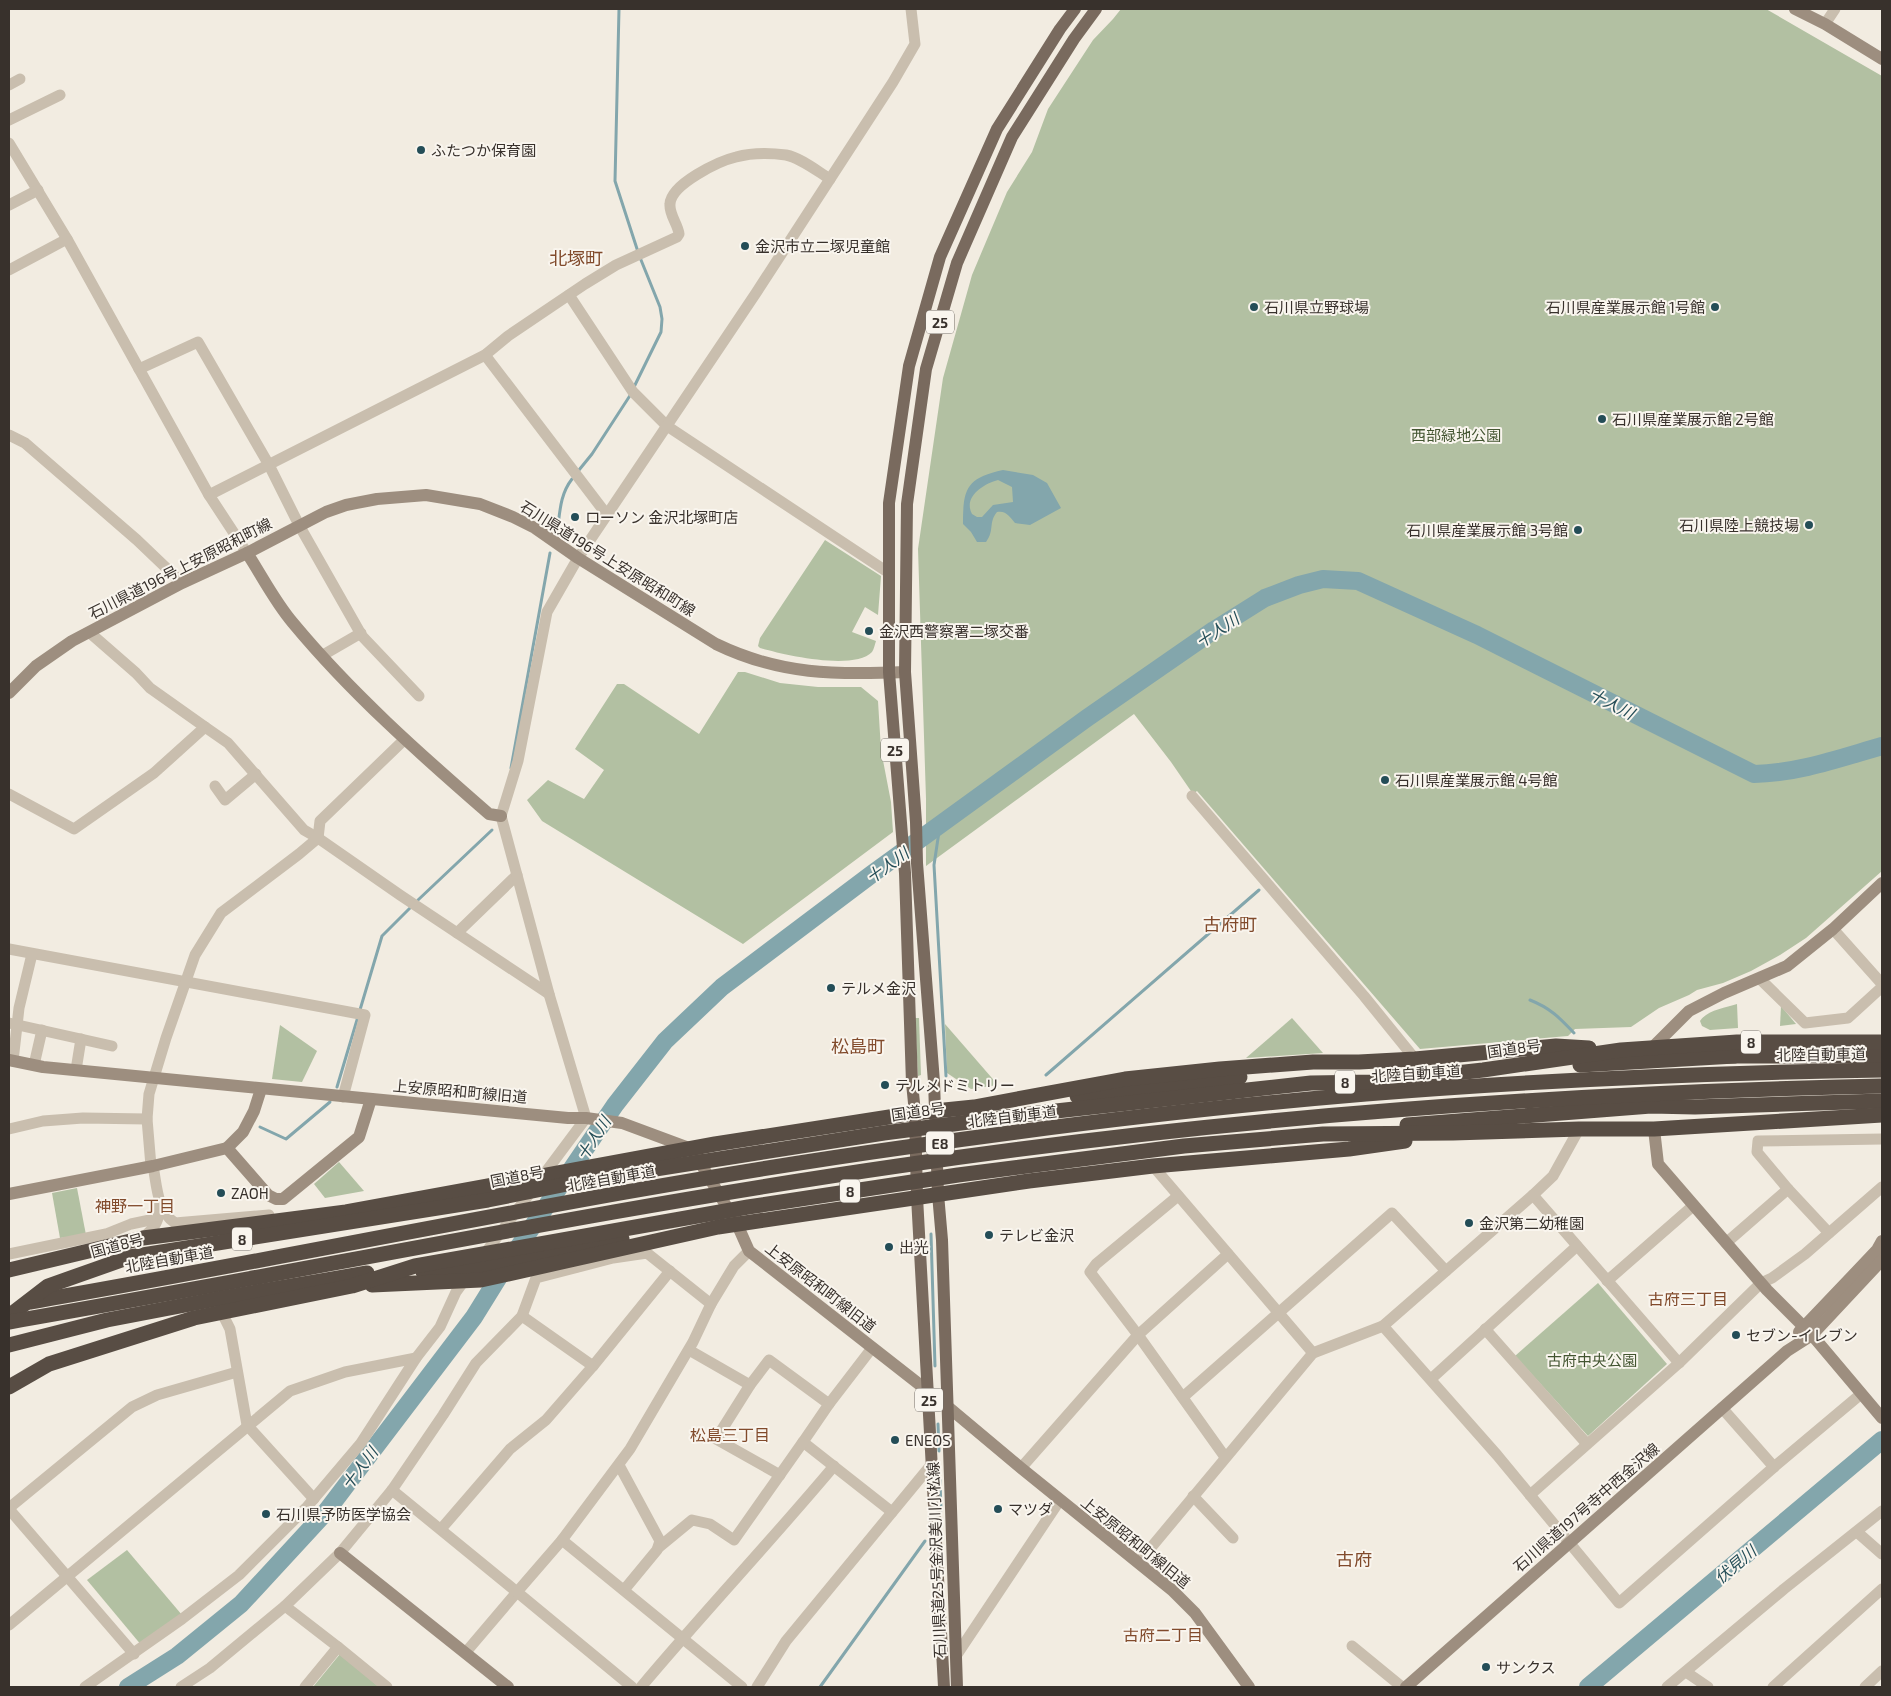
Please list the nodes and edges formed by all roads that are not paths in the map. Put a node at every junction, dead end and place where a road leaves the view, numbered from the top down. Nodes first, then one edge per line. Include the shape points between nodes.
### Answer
1 (911, 9) edge
2 (1075, 9) edge
3 (1096, 9) edge
4 (1796, 9) edge
5 (1835, 9) edge
6 (1825, 24) junction
7 (1882, 59) edge
8 (20, 79) dead end
9 (9, 85) edge
10 (60, 95) dead end
11 (9, 120) edge
12 (10, 147) edge
13 (830, 179) junction
14 (38, 190) junction
15 (9, 205) edge
16 (67, 239) junction
17 (9, 270) edge
18 (570, 295) junction
19 (485, 355) junction
20 (140, 369) junction
21 (667, 426) junction
22 (9, 435) edge
23 (268, 465) junction
24 (210, 495) junction
25 (607, 515) junction
26 (299, 525) junction
27 (247, 553) junction
28 (578, 558) junction
29 (888, 573) junction
30 (182, 583) junction
31 (89, 632) junction
32 (361, 633) junction
33 (323, 655) junction
34 (889, 672) junction
35 (905, 672) junction
36 (9, 693) edge
37 (419, 696) dead end
38 (205, 727) junction
39 (405, 739) junction
40 (256, 774) junction
41 (215, 786) dead end
42 (9, 794) edge
43 (1192, 796) dead end
44 (501, 816) junction
45 (318, 838) junction
46 (517, 876) junction
47 (1882, 883) edge
48 (1834, 929) junction
49 (457, 933) junction
50 (9, 949) edge
51 (32, 954) junction
52 (1759, 978) junction
53 (185, 983) junction
54 (1882, 986) edge
55 (550, 994) junction
56 (14, 1024) edge
57 (42, 1030) junction
58 (81, 1039) junction
59 (1882, 1042) edge
60 (112, 1046) dead end
61 (1651, 1048) junction
62 (1850, 1049) junction
63 (1621, 1050) junction
64 (1735, 1056) junction
65 (1882, 1056) edge
66 (1415, 1059) junction
67 (11, 1060) edge
68 (34, 1065) junction
69 (76, 1070) junction
70 (1882, 1070) edge
71 (153, 1077) junction
72 (1882, 1086) edge
73 (261, 1090) junction
74 (343, 1097) junction
75 (370, 1099) junction
76 (1011, 1100) junction
77 (1882, 1101) edge
78 (1694, 1107) junction
79 (935, 1111) junction
80 (915, 1113) junction
81 (1882, 1115) edge
82 (586, 1118) junction
83 (147, 1119) junction
84 (9, 1129) edge
85 (1579, 1129) junction
86 (1654, 1129) junction
87 (1453, 1133) junction
88 (1323, 1134) junction
89 (1882, 1139) edge
90 (227, 1148) junction
91 (692, 1149) junction
92 (151, 1166) junction
93 (1153, 1166) junction
94 (1882, 1187) edge
95 (1788, 1189) junction
96 (9, 1194) edge
97 (938, 1194) junction
98 (1533, 1195) junction
99 (1178, 1196) junction
100 (917, 1197) junction
101 (1694, 1205) junction
102 (316, 1215) junction
103 (150, 1220) dead end
104 (737, 1224) junction
105 (251, 1225) junction
106 (709, 1229) junction
107 (1829, 1233) junction
108 (142, 1238) junction
109 (1882, 1241) edge
110 (1726, 1243) junction
111 (1577, 1246) junction
112 (749, 1251) junction
113 (9, 1254) edge
114 (1228, 1254) junction
115 (130, 1257) junction
116 (1882, 1260) edge
117 (9, 1270) edge
118 (670, 1271) junction
119 (1446, 1271) junction
120 (536, 1274) junction
121 (1607, 1280) junction
122 (464, 1281) junction
123 (1761, 1283) junction
124 (352, 1286) junction
125 (711, 1304) junction
126 (9, 1305) edge
127 (222, 1313) junction
128 (1279, 1313) junction
129 (9, 1316) edge
130 (522, 1316) junction
131 (194, 1318) junction
132 (9, 1322) edge
133 (1383, 1326) junction
134 (1485, 1329) junction
135 (1808, 1331) junction
136 (1138, 1335) junction
137 (36, 1338) junction
138 (9, 1345) edge
139 (872, 1348) junction
140 (689, 1350) junction
141 (1313, 1353) junction
142 (416, 1358) junction
143 (1679, 1363) junction
144 (593, 1366) junction
145 (237, 1372) junction
146 (1431, 1379) junction
147 (750, 1386) junction
148 (9, 1387) edge
149 (929, 1391) junction
150 (1182, 1397) junction
151 (1864, 1397) junction
152 (829, 1404) junction
153 (947, 1406) junction
154 (1722, 1408) junction
155 (1882, 1418) edge
156 (247, 1426) junction
157 (803, 1442) junction
158 (1587, 1444) junction
159 (1225, 1457) junction
160 (618, 1465) junction
161 (931, 1465) junction
162 (834, 1466) junction
163 (1774, 1466) junction
164 (1021, 1468) junction
165 (780, 1475) junction
166 (392, 1490) junction
167 (1530, 1495) junction
168 (1193, 1496) junction
169 (314, 1499) junction
170 (1060, 1500) junction
171 (9, 1509) edge
172 (1882, 1511) edge
173 (892, 1512) junction
174 (441, 1529) junction
175 (1857, 1532) junction
176 (1233, 1538) dead end
177 (562, 1540) junction
178 (1569, 1544) junction
179 (658, 1548) junction
180 (340, 1553) junction
181 (1882, 1554) edge
182 (1138, 1562) junction
183 (67, 1576) junction
184 (1882, 1589) edge
185 (624, 1590) junction
186 (518, 1592) junction
187 (285, 1606) junction
188 (9, 1625) edge
189 (682, 1638) junction
190 (1352, 1646) dead end
191 (338, 1648) junction
192 (466, 1652) junction
193 (134, 1654) junction
194 (956, 1656) junction
195 (1882, 1671) edge
196 (1686, 1672) junction
197 (85, 1687) edge
198 (181, 1687) edge
199 (305, 1687) edge
200 (387, 1687) edge
201 (508, 1687) edge
202 (632, 1687) edge
203 (641, 1687) edge
204 (742, 1687) edge
205 (757, 1687) edge
206 (944, 1687) edge
207 (957, 1687) edge
208 (1249, 1687) edge
209 (1402, 1687) edge
210 (1406, 1687) edge
211 (1667, 1687) edge
212 (1708, 1687) edge
213 (1773, 1687) edge
214 (1865, 1687) edge

1 - 13 street via 915,44
2 - 29 main road, 25 via 997,129 940,257 909,366 890,503
3 - 35 main road, 25 via 1012,137 957,263 946,298 926,370 907,504
4 - 6 street
5 - 6 street
6 - 7 street
8 - 9 street
10 - 11 street
12 - 14 street
13 - 18 street via 788,155 737,156 702,171 675,194 670,204 679,228 677,236 616,265
13 - 21 street
14 - 15 street
14 - 16 street
16 - 17 street
16 - 20 street
18 - 19 street
18 - 21 street via 633,392
19 - 23 street
19 - 25 street
20 - 23 street via 198,342
20 - 24 street
21 - 25 street
21 - 29 street
22 - 30 street via 25,443
23 - 24 street
23 - 26 street
24 - 27 street
25 - 28 street
26 - 27 street, 石川県道196号上安原昭和町線
26 - 28 street, 石川県道196号上安原昭和町線 via 346,505 426,495 480,504 513,517
26 - 32 street
27 - 30 street, 石川県道196号上安原昭和町線
27 - 33 street via 292,622
28 - 34 street, 石川県道196号上安原昭和町線 via 739,656 811,672
28 - 44 street via 547,612 518,761
29 - 34 main road, 25
30 - 31 street, 石川県道196号上安原昭和町線
31 - 36 street, 石川県道196号上安原昭和町線 via 53,653
31 - 38 street via 150,688
32 - 33 street
32 - 37 street
33 - 39 street
34 - 35 street, 石川県道196号上安原昭和町線
34 - 80 main road, 石川県道25号金沢美川小松線 / 25 via 905,873
35 - 79 main road, 石川県道25号金沢美川小松線 / 25
38 - 40 street via 228,743
38 - 42 street via 154,772 74,829
39 - 44 street via 489,814
39 - 45 street via 320,821
40 - 41 street via 225,800
40 - 45 street via 304,830
43 - 66 street
44 - 46 street
45 - 49 street
45 - 53 street via 220,913 195,955
46 - 49 street
46 - 55 street
47 - 48 street
48 - 52 street via 1787,966
48 - 54 street
49 - 55 street
50 - 51 street
51 - 53 street
51 - 56 street
52 - 54 street via 1805,1023 1848,1018
52 - 61 street via 1689,1011
53 - 71 street
53 - 74 street via 365,1015
55 - 82 street
56 - 57 street
56 - 67 street
57 - 58 street
57 - 68 street
58 - 60 street
58 - 69 street
59 - 62 highway, 国道8号 / 8
61 - 62 highway, 国道8号 / 8 via 1737,1042
61 - 63 highway, 国道8号 / 8
61 - 64 highway
62 - 64 highway
62 - 65 highway
63 - 66 highway via 1556,1046
63 - 115 highway, 国道8号 / 8 via 1483,1070 1376,1082 1311,1083 884,1133
64 - 76 highway via 1367,1078 1282,1072 1099,1095
66 - 76 highway via 1220,1069 1125,1079
67 - 68 street, 上安原昭和町線旧道
68 - 69 street, 上安原昭和町線旧道
69 - 71 street, 上安原昭和町線旧道
70 - 126 highway, 北陸自動車道 / E8 via 1614,1078 1396,1092 1112,1121 898,1148 734,1175
71 - 73 street, 上安原昭和町線旧道
71 - 83 street
72 - 132 highway, E8 via 1616,1095 1382,1110 1034,1148 776,1184
73 - 74 street, 上安原昭和町線旧道
73 - 90 street via 243,1132
74 - 75 street, 上安原昭和町線旧道
75 - 82 street, 上安原昭和町線旧道
75 - 90 street via 358,1137 283,1199 268,1195
76 - 79 highway
77 - 78 highway
78 - 86 highway via 1670,1113
78 - 88 highway via 1651,1106 1387,1126
79 - 80 highway
79 - 97 main road, 石川県道25号金沢美川小松線 / 25
80 - 91 highway
80 - 100 main road, 石川県道25号金沢美川小松線 / 25
81 - 86 highway, 8
82 - 91 street, 上安原昭和町線旧道 via 622,1123
82 - 122 street
83 - 84 street via 83,1118
83 - 92 street
85 - 86 highway, 8
85 - 87 highway, 8
85 - 98 street via 1553,1176
86 - 101 street via 1658,1164
87 - 88 highway, 8
87 - 93 highway, 8 via 1348,1149
88 - 124 highway, 8 via 1167,1148 748,1207 457,1257 415,1266
89 - 95 street via 1758,1141 1757,1152
90 - 92 street
91 - 102 highway
91 - 104 street, 上安原昭和町線旧道
92 - 96 street
92 - 102 street via 161,1206 167,1218 175,1223 263,1215
92 - 108 street via 160,1214 156,1226
93 - 97 highway, 8
93 - 99 street
94 - 107 street
95 - 107 street
95 - 110 street
97 - 100 highway, 8
97 - 153 main road, 石川県道25号金沢美川小松線 / 25
98 - 111 street
98 - 119 street
99 - 114 street
99 - 136 street via 1090,1272
100 - 104 highway, 8
100 - 149 main road, 石川県道25号金沢美川小松線 / 25
101 - 110 street
101 - 121 street
102 - 105 highway
103 - 113 street via 106,1234
104 - 106 highway, 8
104 - 112 street, 上安原昭和町線旧道
105 - 108 highway
105 - 115 highway via 146,1250
106 - 120 highway, 8
106 - 137 highway via 629,1238 455,1270 362,1274 222,1298
107 - 123 street via 1805,1254
108 - 117 highway
109 - 135 street, 石川県道197号寺中西金沢線 via 1878,1250
110 - 123 street
111 - 121 street
111 - 134 street
112 - 125 street via 734,1266
112 - 139 street, 上安原昭和町線旧道
114 - 128 street
114 - 136 street
115 - 129 highway, 国道8号 / 8 via 48,1286
116 - 135 street, 石川県道197号寺中西金沢線
118 - 120 street via 647,1253
118 - 125 street
118 - 144 street
119 - 128 street via 1392,1213
119 - 133 street
120 - 122 highway, 8 via 517,1273
120 - 130 street
121 - 143 street
122 - 124 highway, 8
122 - 142 street via 440,1328
123 - 135 street
123 - 143 street
124 - 127 highway, 8
125 - 140 street
127 - 131 highway, 8
127 - 145 street via 230,1329
128 - 141 street
128 - 150 street
130 - 144 street
130 - 166 street via 476,1363
131 - 137 highway
131 - 148 highway, 8 via 49,1364
133 - 141 street
133 - 146 street
134 - 146 street
134 - 158 street
135 - 151 street
135 - 154 street, 石川県道197号寺中西金沢線
136 - 150 street
136 - 164 street
137 - 138 highway
139 - 149 street, 上安原昭和町線旧道
139 - 152 street
140 - 147 street
140 - 160 street
141 - 159 street
142 - 156 street via 345,1372 290,1391
142 - 169 street via 361,1442
143 - 158 street
144 - 174 street via 546,1420 510,1449
145 - 156 street
145 - 171 street via 157,1395 132,1407
146 - 167 street
147 - 152 street via 769,1360
147 - 165 street via 716,1439
149 - 153 street, 上安原昭和町線旧道
149 - 161 main road, 石川県道25号金沢美川小松線 / 25
150 - 159 street
151 - 155 street
151 - 163 street
152 - 157 street
153 - 164 street, 上安原昭和町線旧道
153 - 194 main road, 石川県道25号金沢美川小松線 / 25
154 - 163 street
154 - 178 street, 石川県道197号寺中西金沢線
156 - 169 street
156 - 183 street
157 - 162 street
157 - 165 street
158 - 167 street
159 - 168 street
160 - 177 street
160 - 179 street via 660,1541
161 - 173 street
161 - 206 main road, 石川県道25号金沢美川小松線 / 25
162 - 173 street
162 - 189 street
163 - 178 street via 1619,1603
164 - 170 street, 上安原昭和町線旧道
165 - 179 street via 734,1540 710,1524 692,1520
166 - 174 street
166 - 180 street
167 - 178 street
168 - 176 street
168 - 182 street
169 - 193 street via 239,1575
170 - 182 street, 上安原昭和町線旧道
170 - 194 street
171 - 183 street
172 - 175 street
173 - 205 street via 786,1641
174 - 186 street
175 - 181 street
175 - 196 street
177 - 185 street
177 - 186 street
178 - 210 street, 石川県道197号寺中西金沢線
179 - 185 street
180 - 187 street
180 - 192 street
182 - 208 street, 上安原昭和町線旧道 via 1195,1613
183 - 188 street
183 - 193 street
184 - 213 street
185 - 189 street
186 - 192 street
186 - 202 street
187 - 191 street
187 - 198 street via 210,1668
189 - 203 street
189 - 204 street
190 - 209 street
191 - 199 street
191 - 200 street
192 - 201 street
193 - 197 street
194 - 207 main road, 石川県道25号金沢美川小松線 / 25
195 - 214 street
196 - 211 street
196 - 212 street

